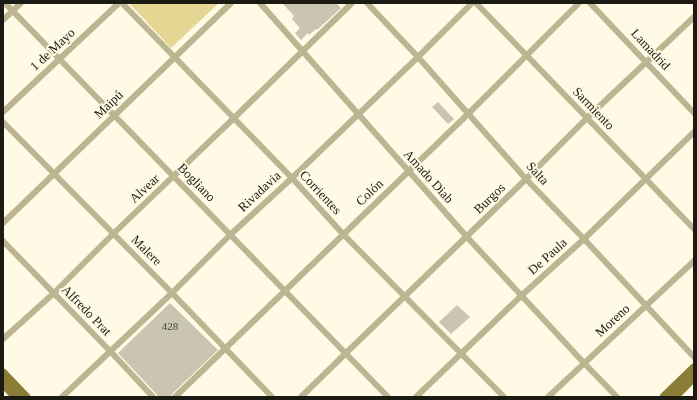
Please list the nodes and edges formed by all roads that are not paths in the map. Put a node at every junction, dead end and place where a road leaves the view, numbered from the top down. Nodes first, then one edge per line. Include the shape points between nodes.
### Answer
1 (5, 3) edge
2 (21, 3) edge
3 (119, 3) edge
4 (122, 3) edge
5 (231, 3) edge
6 (260, 3) edge
7 (352, 3) edge
8 (367, 3) edge
9 (472, 3) edge
10 (476, 3) edge
11 (579, 3) edge
12 (590, 3) edge
13 (13, 11) junction
14 (694, 17) edge
15 (3, 20) edge
16 (302, 52) junction
17 (527, 55) junction
18 (174, 57) junction
19 (418, 57) junction
20 (60, 59) junction
21 (646, 62) junction
22 (3, 112) edge
23 (694, 113) edge
24 (359, 114) junction
25 (468, 114) junction
26 (114, 115) junction
27 (234, 118) junction
28 (587, 118) junction
29 (3, 122) edge
30 (694, 132) edge
31 (408, 171) junction
32 (54, 173) junction
33 (174, 176) junction
34 (292, 178) junction
35 (526, 179) junction
36 (646, 179) junction
37 (3, 223) edge
38 (694, 229) edge
39 (113, 234) junction
40 (231, 234) junction
41 (343, 234) junction
42 (467, 237) junction
43 (584, 239) junction
44 (3, 241) edge
45 (694, 261) edge
46 (285, 291) junction
47 (54, 293) junction
48 (172, 293) junction
49 (521, 296) junction
50 (404, 297) junction
51 (646, 305) junction
52 (3, 339) edge
53 (226, 348) junction
54 (111, 352) junction
55 (345, 354) junction
56 (461, 354) junction
57 (694, 357) edge
58 (584, 363) junction
59 (694, 368) edge
60 (3, 373) edge
61 (694, 377) edge
62 (3, 383) edge
63 (16, 397) edge
64 (26, 397) edge
65 (62, 397) edge
66 (153, 397) edge
67 (175, 397) edge
68 (272, 397) edge
69 (301, 397) edge
70 (388, 397) edge
71 (416, 397) edge
72 (504, 397) edge
73 (548, 397) edge
74 (617, 397) edge
75 (664, 397) edge
76 (674, 397) edge

1 - 13 street, Bogliano
2 - 13 street
3 - 20 street, 1 de Mayo
4 - 18 street, Corrientes
5 - 18 street, Maipú
6 - 16 street, Amado Diab
7 - 16 street, Alvear
8 - 19 street, Salta
9 - 19 street, Rivadavia
10 - 17 street, Sarmiento
11 - 17 street, Colón
12 - 21 street, Lamadrid
13 - 15 street
13 - 20 street, Bogliano
14 - 21 street, Burgos
16 - 24 street, Amado Diab
16 - 27 street, Alvear
17 - 25 street, Colón
17 - 28 street, Sarmiento
18 - 26 street, Maipú
18 - 27 street, Corrientes
19 - 24 street, Rivadavia
19 - 25 street, Salta
20 - 22 street, 1 de Mayo
20 - 26 street, Bogliano
21 - 23 street, Lamadrid
21 - 28 street, Burgos
24 - 31 street, Amado Diab
24 - 34 street, Rivadavia
25 - 31 street, Colón
25 - 35 street, Salta
26 - 32 street, Maipú
26 - 33 street, Bogliano
27 - 33 street, Alvear
27 - 34 street, Corrientes
28 - 35 street, Burgos
28 - 36 street, Sarmiento
29 - 32 street, Malere
30 - 36 street, De Paula
31 - 41 street, Colón
31 - 42 street, Amado Diab
32 - 37 street, Maipú
32 - 39 street, Malere
33 - 39 street, Alvear
33 - 40 street, Bogliano
34 - 40 street, Rivadavia
34 - 41 street, Corrientes
35 - 42 street, Burgos
35 - 43 street, Salta
36 - 38 street, Sarmiento
36 - 43 street, De Paula
39 - 47 street, Alvear
39 - 48 street, Malere
40 - 46 street, Bogliano
40 - 48 street, Rivadavia
41 - 46 street, Colón
41 - 50 street, Corrientes
42 - 49 street, Amado Diab
42 - 50 street, Burgos
43 - 49 street, De Paula
43 - 51 street, Salta
44 - 47 street, Alfredo Prat
45 - 51 street, Moreno
46 - 53 street, Colón
46 - 55 street, Bogliano
47 - 52 street, Alvear
47 - 54 street, Alfredo Prat
48 - 53 street, Malere
48 - 54 street, Rivadavia
49 - 56 street, De Paula
49 - 58 street, Amado Diab
50 - 55 street, Burgos
50 - 56 street, Corrientes
51 - 57 street, Salta
51 - 58 street, Moreno
53 - 67 street, Colón
53 - 68 street, Malere
54 - 65 street, Rivadavia
54 - 66 street, Alfredo Prat
55 - 69 street, Burgos
55 - 70 street, Bogliano
56 - 71 street, De Paula
56 - 72 street, Corrientes
58 - 73 street, Moreno
58 - 74 street, Amado Diab
59 - 75 main road
60 - 64 main road
61 - 76 main road
62 - 63 main road

